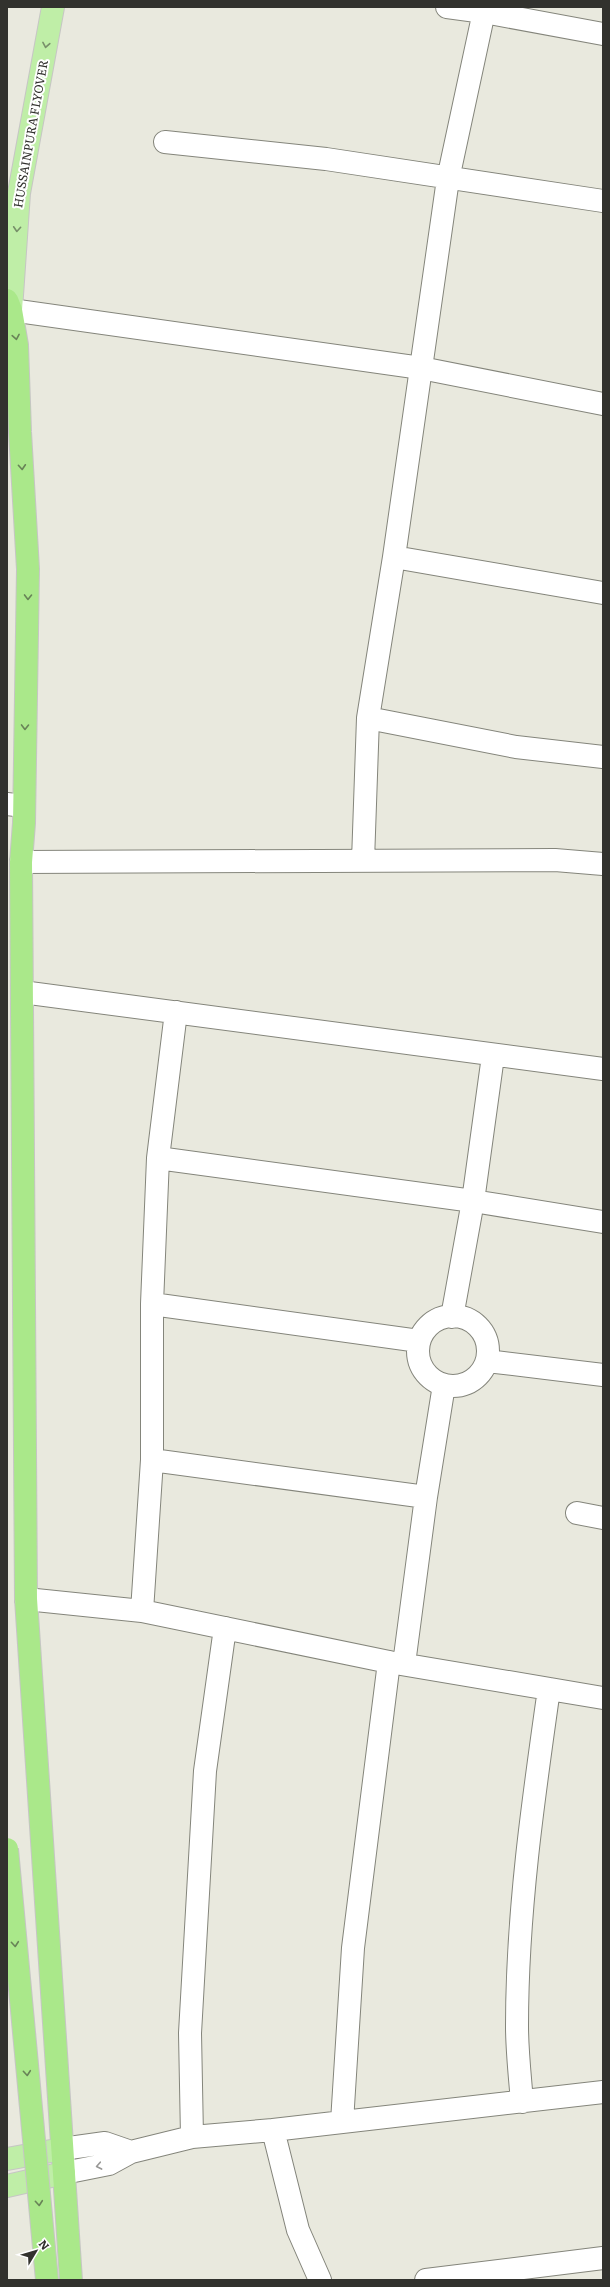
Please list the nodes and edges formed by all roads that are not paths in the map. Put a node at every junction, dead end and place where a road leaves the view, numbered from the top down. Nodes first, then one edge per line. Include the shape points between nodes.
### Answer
1 (53, 7) edge
2 (447, 7) edge
3 (484, 9) edge
4 (603, 34) edge
5 (165, 142) dead end
6 (448, 179) junction
7 (603, 201) edge
8 (9, 305) edge
9 (421, 368) junction
10 (603, 404) edge
11 (20, 432) junction
12 (7, 452) edge
13 (394, 557) junction
14 (603, 593) edge
15 (368, 718) junction
16 (603, 756) edge
17 (16, 805) edge
18 (363, 861) junction
19 (21, 862) junction
20 (603, 864) edge
21 (22, 992) junction
22 (176, 1012) junction
23 (493, 1056) junction
24 (603, 1070) edge
25 (158, 1158) junction
26 (473, 1201) junction
27 (603, 1222) edge
28 (152, 1304) junction
29 (452, 1317) junction
30 (419, 1341) junction
31 (487, 1361) junction
32 (603, 1375) edge
33 (444, 1385) junction
34 (152, 1460) junction
35 (426, 1497) junction
36 (577, 1513) dead end
37 (603, 1518) edge
38 (26, 1598) junction
39 (142, 1611) junction
40 (225, 1628) junction
41 (397, 1663) junction
42 (549, 1689) junction
43 (603, 1698) edge
44 (7, 1849) edge
45 (603, 2092) edge
46 (522, 2102) junction
47 (342, 2122) junction
48 (273, 2130) junction
49 (192, 2137) junction
50 (62, 2149) junction
51 (131, 2152) junction
52 (7, 2160) edge
53 (64, 2173) junction
54 (7, 2186) edge
55 (603, 2258) edge
56 (47, 2280) edge
57 (71, 2280) edge
58 (320, 2280) edge
59 (426, 2280) edge

1 -> 8 main road, HUSSAINPURA FLYOVER via 19,193
2 - 3 street
3 - 4 street
3 - 6 street
5 - 6 street via 326,159
6 - 7 street
6 - 9 street
8 - 9 street
8 -> 11 highway via 17,345
9 - 10 street
9 - 13 street
11 - 12 highway
11 -> 17 highway via 28,569
13 - 14 street
13 - 15 street
15 - 16 street via 516,747
15 - 18 street
17 - 19 highway
18 - 19 street
18 - 20 street via 555,860
19 - 21 highway
21 - 22 street
21 - 38 highway
22 - 23 street
22 - 25 street
23 - 24 street
23 - 26 street
25 - 26 street
25 - 28 street
26 - 27 street
26 - 29 street
28 - 30 street
28 - 34 street
29 - 30 street via 445,1317 428,1325
29 - 31 street via 463,1317 479,1327 488,1343
30 - 33 street via 419,1360 428,1375
31 - 32 street
31 - 33 street via 478,1377 462,1386
33 - 35 street
34 - 35 street
34 - 39 street
35 - 41 street
36 - 37 street
38 - 39 street
38 - 50 highway
39 - 40 street
40 - 41 street
40 - 49 street via 205,1771 190,2033
41 - 42 street
41 - 47 street via 353,1948
42 - 43 street
42 - 46 street via 530,1821 520,1947 517,2027
44 -> 56 highway, bridge
45 - 46 street
46 - 47 street
47 - 48 street
48 - 49 street
48 - 58 street via 298,2230
49 - 51 street
50 - 51 street via 105,2143
50 - 52 main road
50 - 53 highway
51 -> 53 street via 109,2164
53 - 54 main road
53 - 57 highway
55 - 59 street

